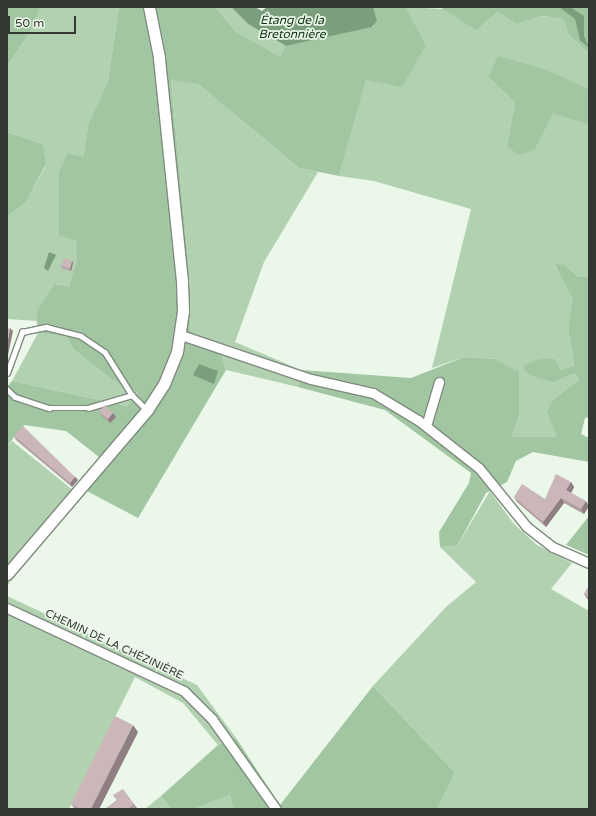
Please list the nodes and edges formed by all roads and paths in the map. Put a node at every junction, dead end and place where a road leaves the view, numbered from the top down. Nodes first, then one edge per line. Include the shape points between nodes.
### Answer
1 (149, 7) edge
2 (180, 335) junction
3 (7, 373) edge
4 (438, 382) dead end
5 (7, 389) edge
6 (132, 395) junction
7 (147, 410) junction
8 (426, 426) junction
9 (589, 563) edge
10 (7, 574) edge
11 (7, 608) edge
12 (276, 809) edge

1 - 2 street via 159,57 182,281
2 - 7 street via 164,384
2 - 8 street via 311,379 373,393
3 - 6 lane via 22,332 46,327 81,336 105,352
4 - 8 street
5 - 6 lane via 15,397 49,408 88,408
6 - 7 lane
7 - 10 street
8 - 9 street via 479,468 527,527 554,547
11 - 12 street, CHEMIN DE LA CHÉZINIÈRE via 184,691 212,719

